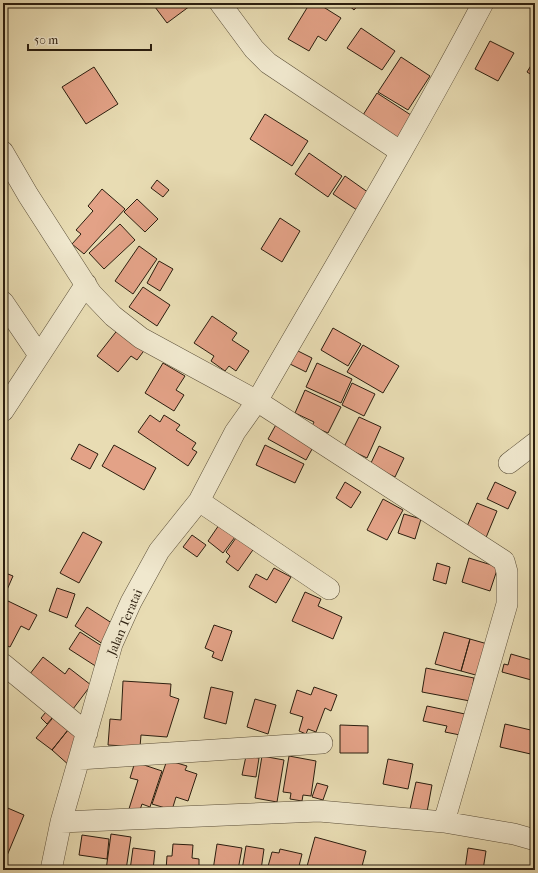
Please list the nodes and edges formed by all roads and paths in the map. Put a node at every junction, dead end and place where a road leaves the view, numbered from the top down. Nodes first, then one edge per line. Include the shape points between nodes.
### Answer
1 (220, 3) edge
2 (475, 6) edge
3 (3, 152) edge
4 (401, 152) junction
5 (86, 284) junction
6 (3, 302) edge
7 (39, 355) junction
8 (257, 401) junction
9 (3, 411) edge
10 (535, 443) edge
11 (509, 463) dead end
12 (199, 502) junction
13 (329, 589) dead end
14 (3, 664) edge
15 (87, 733) junction
16 (322, 743) dead end
17 (79, 760) junction
18 (61, 822) junction
19 (444, 822) junction
20 (535, 840) edge
21 (51, 870) edge

1 - 4 street via 254,50 268,63
2 - 4 street, Jalan Teratai via 450,67
3 - 5 street
4 - 8 street, Jalan Teratai
5 - 7 street
5 - 8 street via 113,316 141,338
6 - 7 street
7 - 9 street
8 - 12 street, Jalan Teratai via 235,432
8 - 19 street via 504,561 507,604
10 - 11 street
12 - 13 street
12 - 15 street, Jalan Teratai via 159,551 131,602 112,644
14 - 15 street
15 - 17 street, Jalan Teratai
16 - 17 street
17 - 18 street, Jalan Teratai
18 - 19 street via 319,811
18 - 21 street, Jalan Teratai
19 - 20 street

